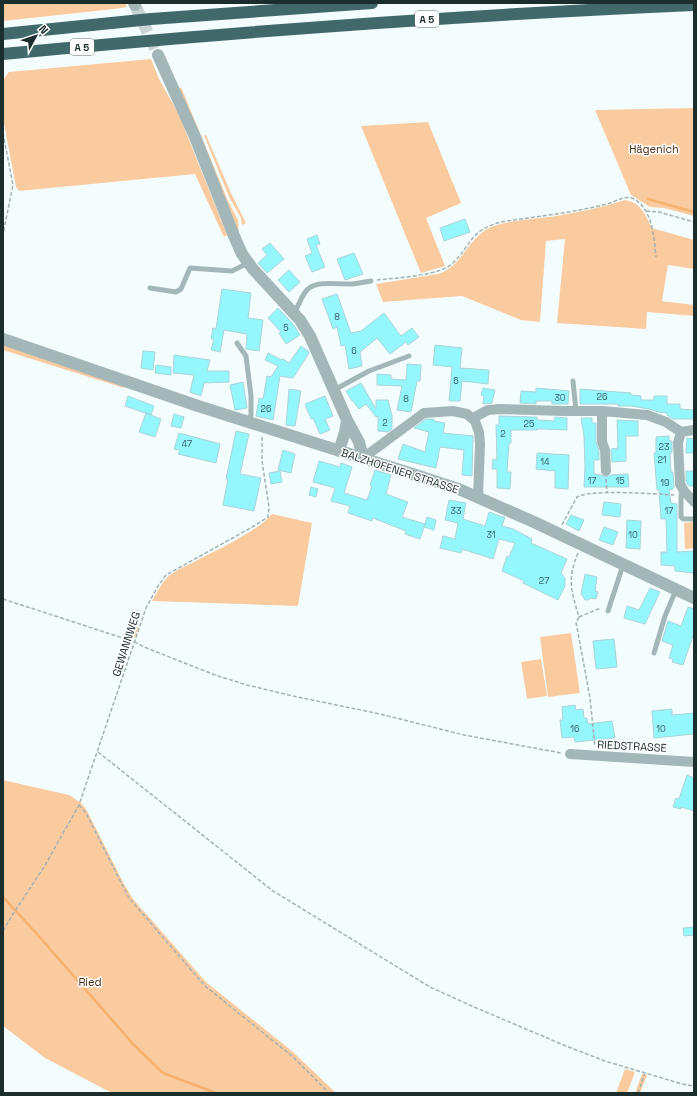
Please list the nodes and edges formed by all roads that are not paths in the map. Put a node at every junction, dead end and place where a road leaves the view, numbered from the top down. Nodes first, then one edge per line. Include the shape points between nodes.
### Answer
1 (372, 3) edge
2 (694, 5) edge
3 (3, 34) edge
4 (3, 54) edge
5 (158, 55) tunnel mouth
6 (248, 263) junction
7 (371, 281) road end
8 (150, 288) dead end
9 (293, 313) junction
10 (3, 339) edge
11 (236, 343) dead end
12 (408, 356) dead end
13 (573, 381) dead end
14 (334, 390) junction
15 (576, 411) junction
16 (602, 411) junction
17 (473, 418) junction
18 (347, 420) junction
19 (248, 422) junction
20 (694, 430) edge
21 (681, 432) junction
22 (339, 451) junction
23 (363, 458) junction
24 (606, 471) road end
25 (682, 493) junction
26 (478, 497) junction
27 (694, 502) edge
28 (694, 519) edge
29 (623, 564) junction
30 (676, 590) junction
31 (694, 598) edge
32 (608, 611) road end
33 (654, 653) dead end
34 (570, 754) road end
35 (694, 762) edge

1 - 3 highway, A 5 via 151,19
2 - 4 highway, A 5 via 406,21 160,39
5 - 6 street via 195,137 234,236
6 - 8 lane via 232,271 190,268 181,290 176,292
6 - 9 street
7 - 9 lane via 312,286 305,292
9 - 14 street via 310,336
10 - 19 street, BALZHOFENER STRASSE
11 - 19 lane via 246,356 251,396 251,415
12 - 14 lane via 369,371
13 - 15 lane
14 - 18 street
15 - 16 street
15 - 17 street via 488,410
16 - 21 street via 647,415 666,422
16 - 24 street via 602,442
17 - 23 street via 453,411 424,413
17 - 26 street via 479,432 480,444
18 - 22 street via 346,432
18 - 23 street via 359,442
19 - 22 street, BALZHOFENER STRASSE
20 - 21 street
21 - 25 street via 678,443
22 - 23 street, BALZHOFENER STRASSE
23 - 26 street, BALZHOFENER STRASSE via 440,482
25 - 27 street
25 - 28 lane via 681,517
26 - 29 street, BALZHOFENER STRASSE
29 - 30 street, BALZHOFENER STRASSE
29 - 32 lane
30 - 31 street, BALZHOFENER STRASSE
30 - 33 lane
34 - 35 street, RIEDSTRASSE

